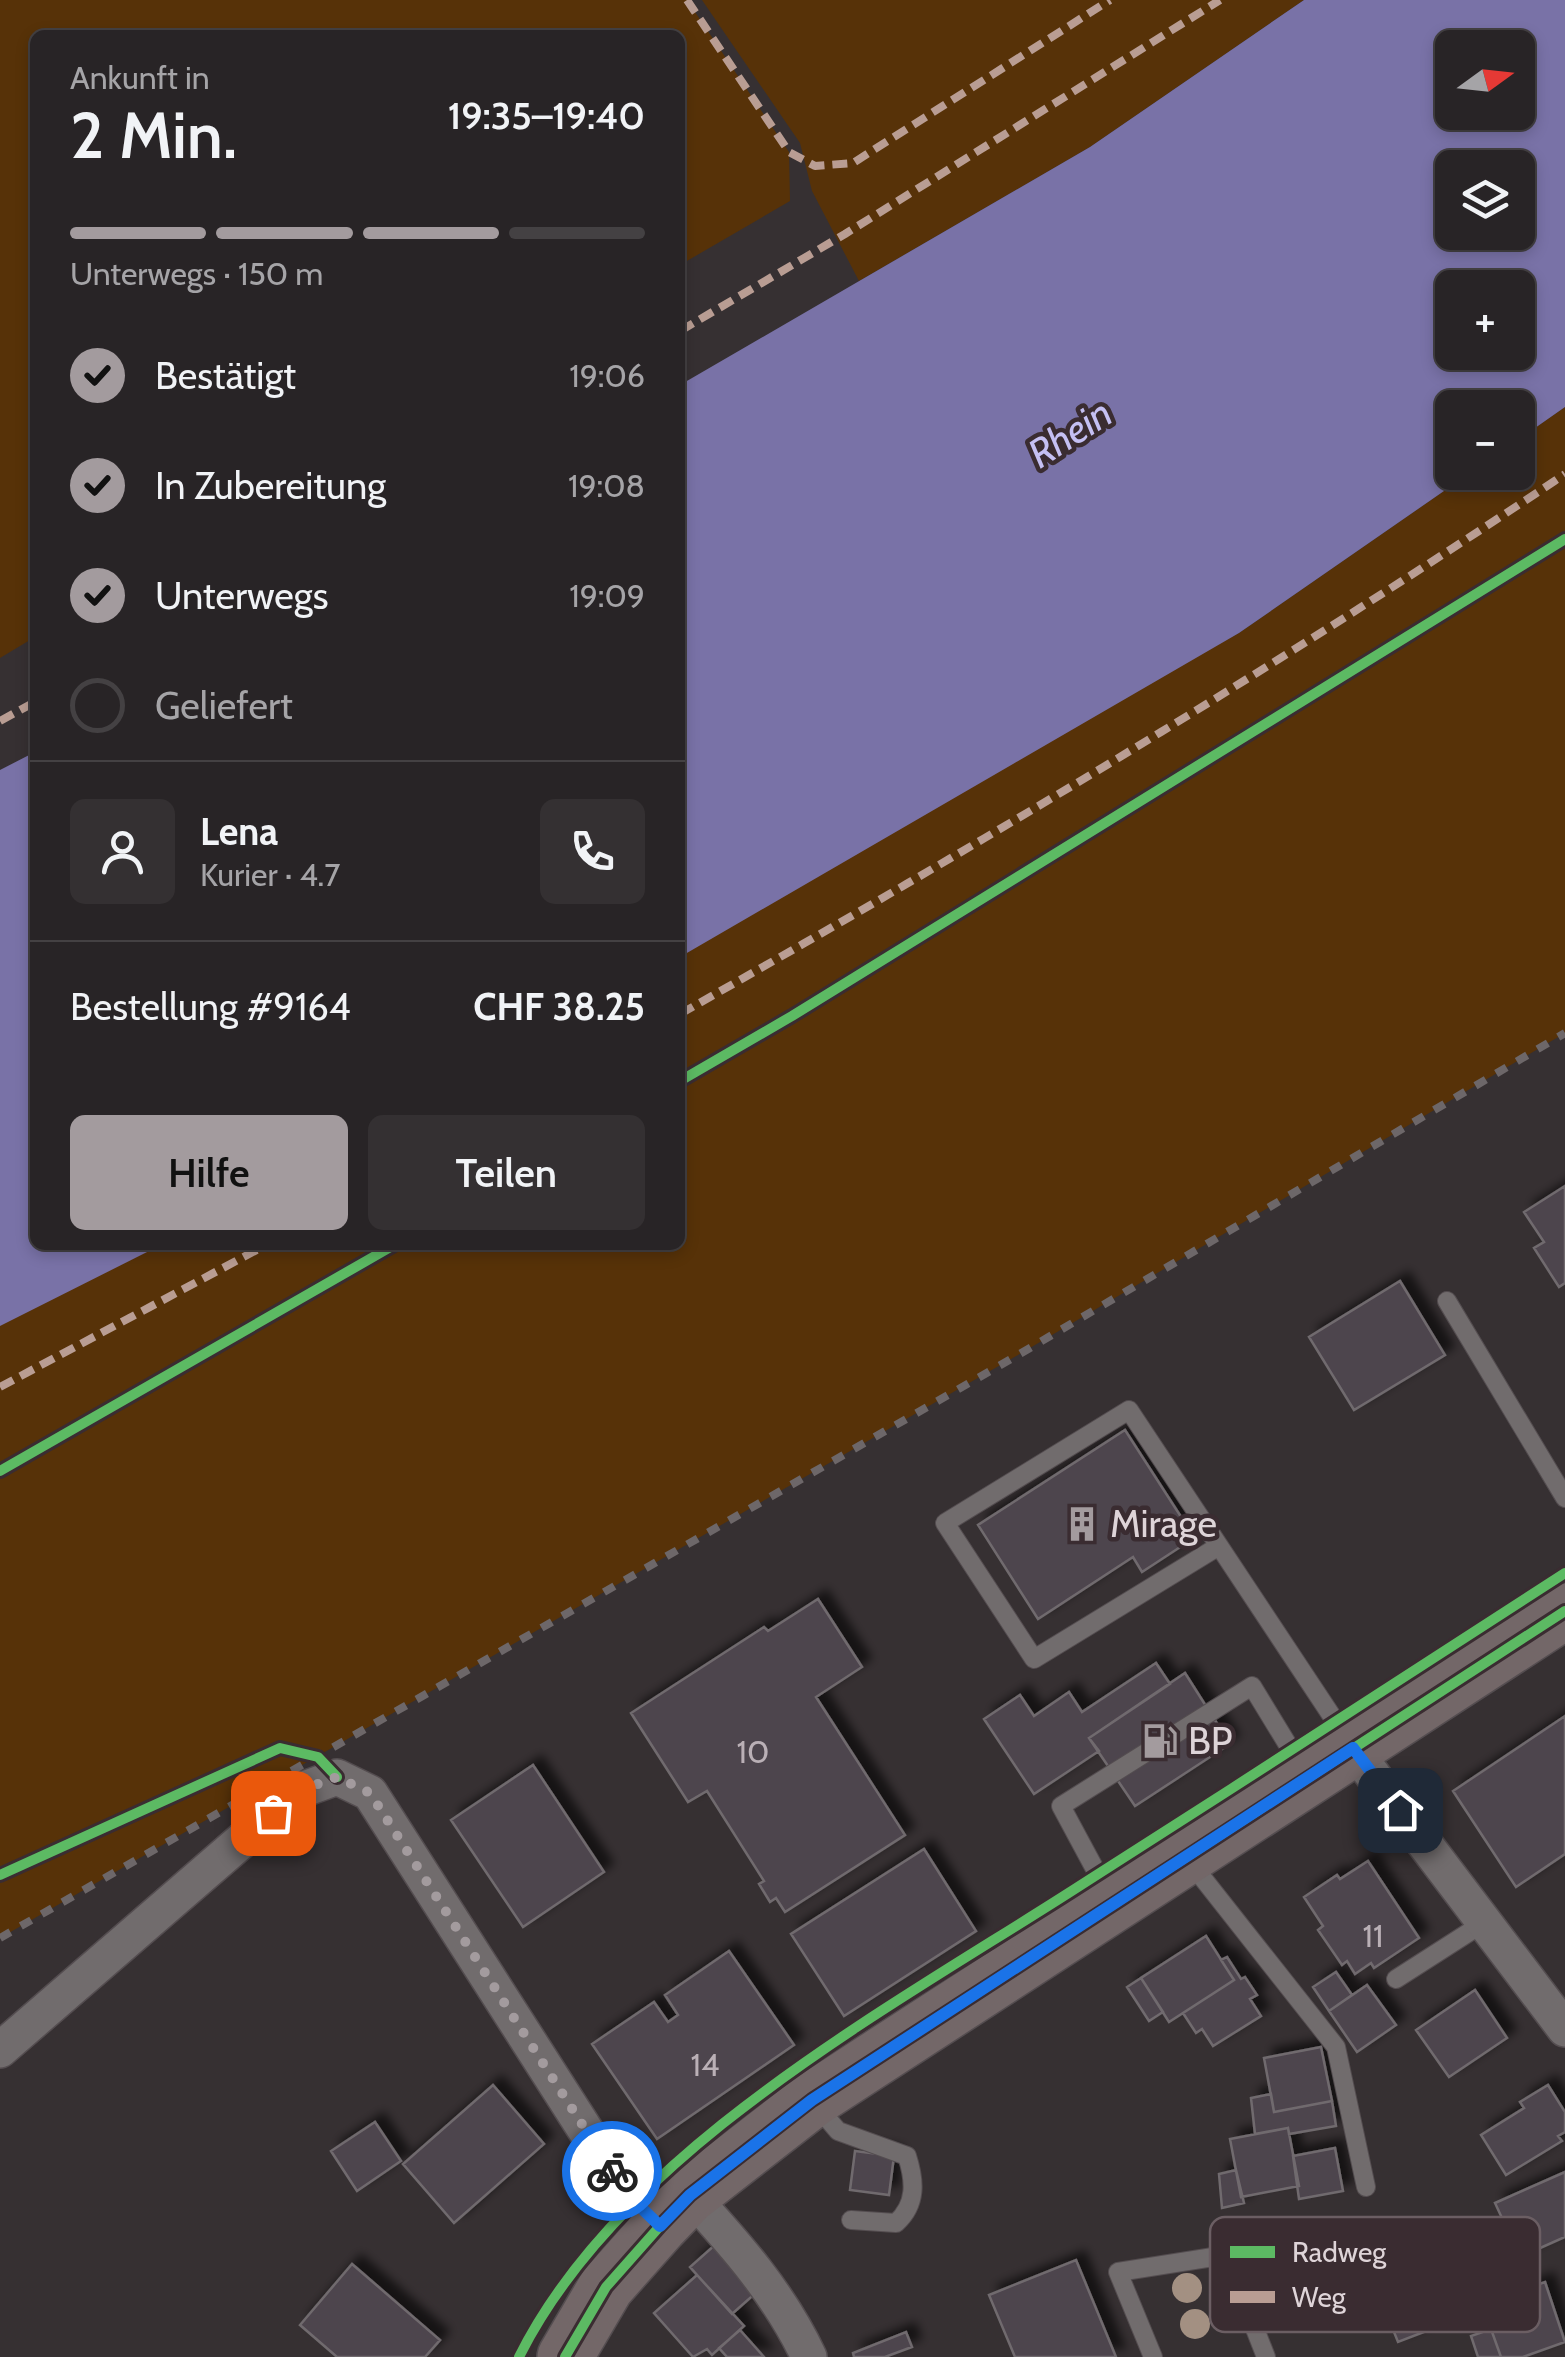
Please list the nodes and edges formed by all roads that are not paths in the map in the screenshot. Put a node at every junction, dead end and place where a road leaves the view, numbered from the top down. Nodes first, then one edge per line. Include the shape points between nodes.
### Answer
1 (1447, 1301) dead end
2 (1565, 1498) edge
3 (1219, 1546) junction
4 (1565, 1611) edge
5 (1353, 1748) junction
6 (1308, 1778) junction
7 (1186, 1857) junction
8 (1114, 1904) junction
9 (1485, 1922) junction
10 (1396, 1980) dead end
11 (1565, 2029) edge
12 (0, 2050) edge
13 (812, 2100) junction
14 (1366, 2187) dead end
15 (675, 2211) junction
16 (851, 2220) dead end
17 (1210, 2258) edge
18 (1256, 2332) edge
19 (565, 2357) edge
20 (809, 2357) edge
21 (1153, 2357) edge
22 (1266, 2357) edge

1 - 2 lane
3 - 3 lane via 1034,1659 944,1522 1130,1410
3 - 5 lane
4 - 5 main road
5 - 6 main road
5 - 9 street
6 - 7 main road
6 - 8 lane via 1252,1686 1060,1806
7 - 8 main road
7 - 14 lane via 1336,2047
8 - 13 main road
9 - 10 lane
9 - 11 street
12 - 15 street via 299,1791 337,1777 370,1793 625,2192
13 - 15 main road
13 - 16 lane via 838,2131 908,2156 915,2180 908,2212 896,2224
15 - 19 main road via 606,2287
15 - 20 street via 741,2251 783,2307
17 - 21 lane via 1118,2272
18 - 22 lane

